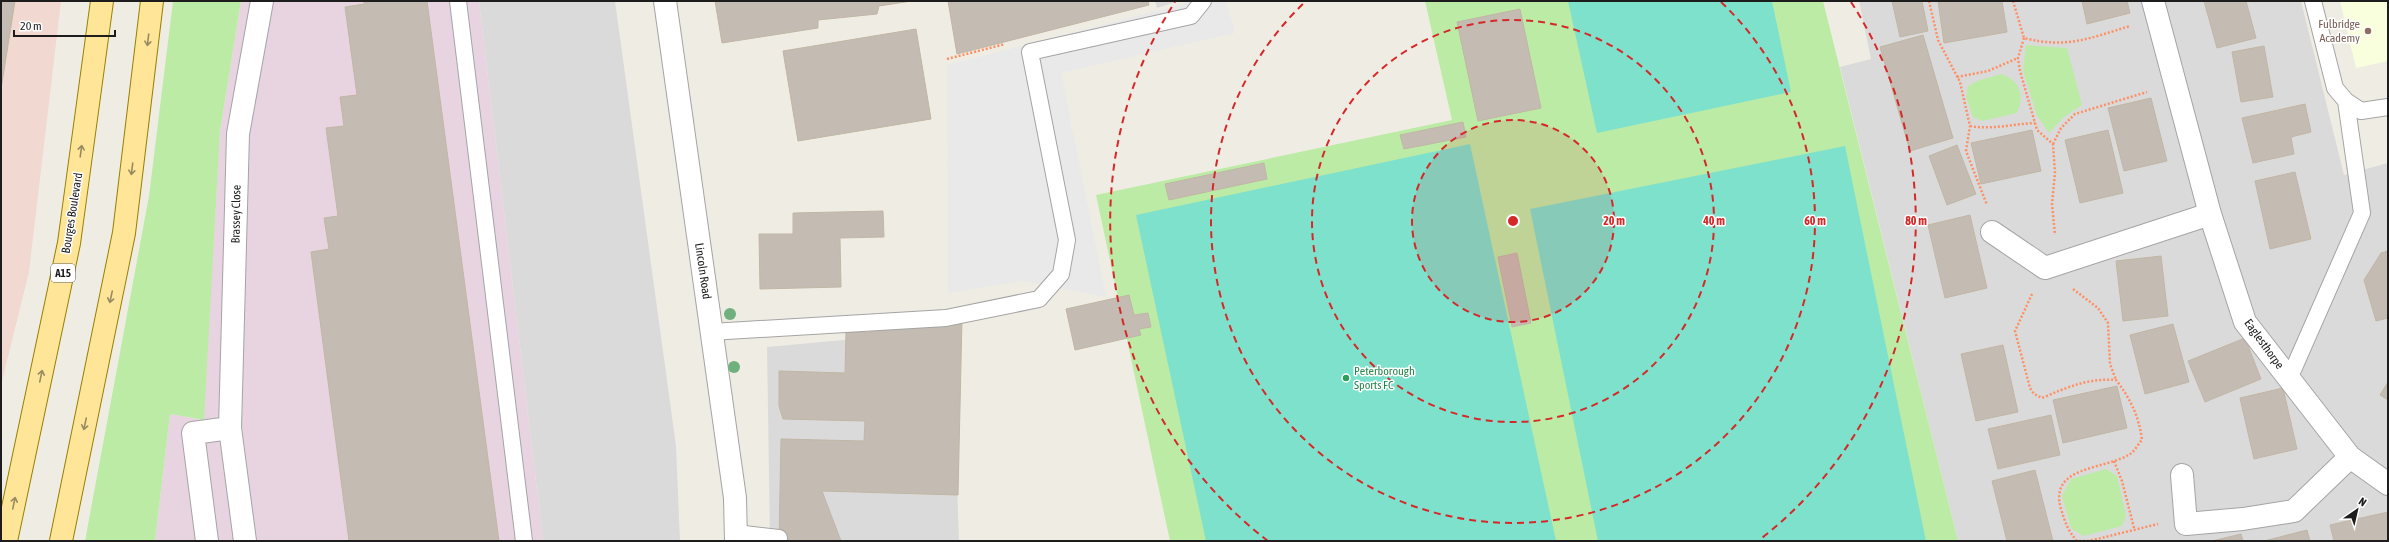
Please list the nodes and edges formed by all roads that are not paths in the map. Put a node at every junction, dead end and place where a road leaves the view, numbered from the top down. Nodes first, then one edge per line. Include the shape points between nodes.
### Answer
1 (102, 1) edge
2 (152, 1) edge
3 (262, 1) edge
4 (458, 1) edge
5 (665, 1) edge
6 (1203, 1) edge
7 (2313, 1) edge
8 (2155, 9) edge
9 (2346, 101) junction
10 (2388, 107) edge
11 (2210, 214) junction
12 (1992, 232) road end
13 (711, 332) junction
14 (2290, 379) junction
15 (230, 428) junction
16 (2350, 457) junction
17 (2182, 475) dead end
18 (2388, 484) edge
19 (736, 537) edge
20 (779, 538) dead end
21 (6, 541) edge
22 (61, 541) edge
23 (207, 541) edge
24 (245, 541) edge
25 (524, 541) edge

21 -> 1 main road, Bourges Boulevard / A15 via 69,243
2 -> 22 main road via 124,233
3 - 15 street, Brassey Close via 238,134
4 - 25 lane
5 - 13 street, Lincoln Road
6 - 13 lane via 1191,16 1030,52 1067,240 1061,274 1039,299 946,318
7 - 9 lane via 2335,88
8 - 11 street, Eaglesthorpe
9 - 10 lane via 2361,111
9 - 14 lane via 2362,213
11 - 12 street via 2052,265
11 - 14 street, Eaglesthorpe via 2245,322
13 - 19 street, Lincoln Road via 735,498
14 - 16 street, Eaglesthorpe
15 - 23 street via 193,433
15 - 24 street, Brassey Close
16 - 17 street via 2294,512 2243,519 2186,524
16 - 18 street, Eaglesthorpe
19 - 20 lane

